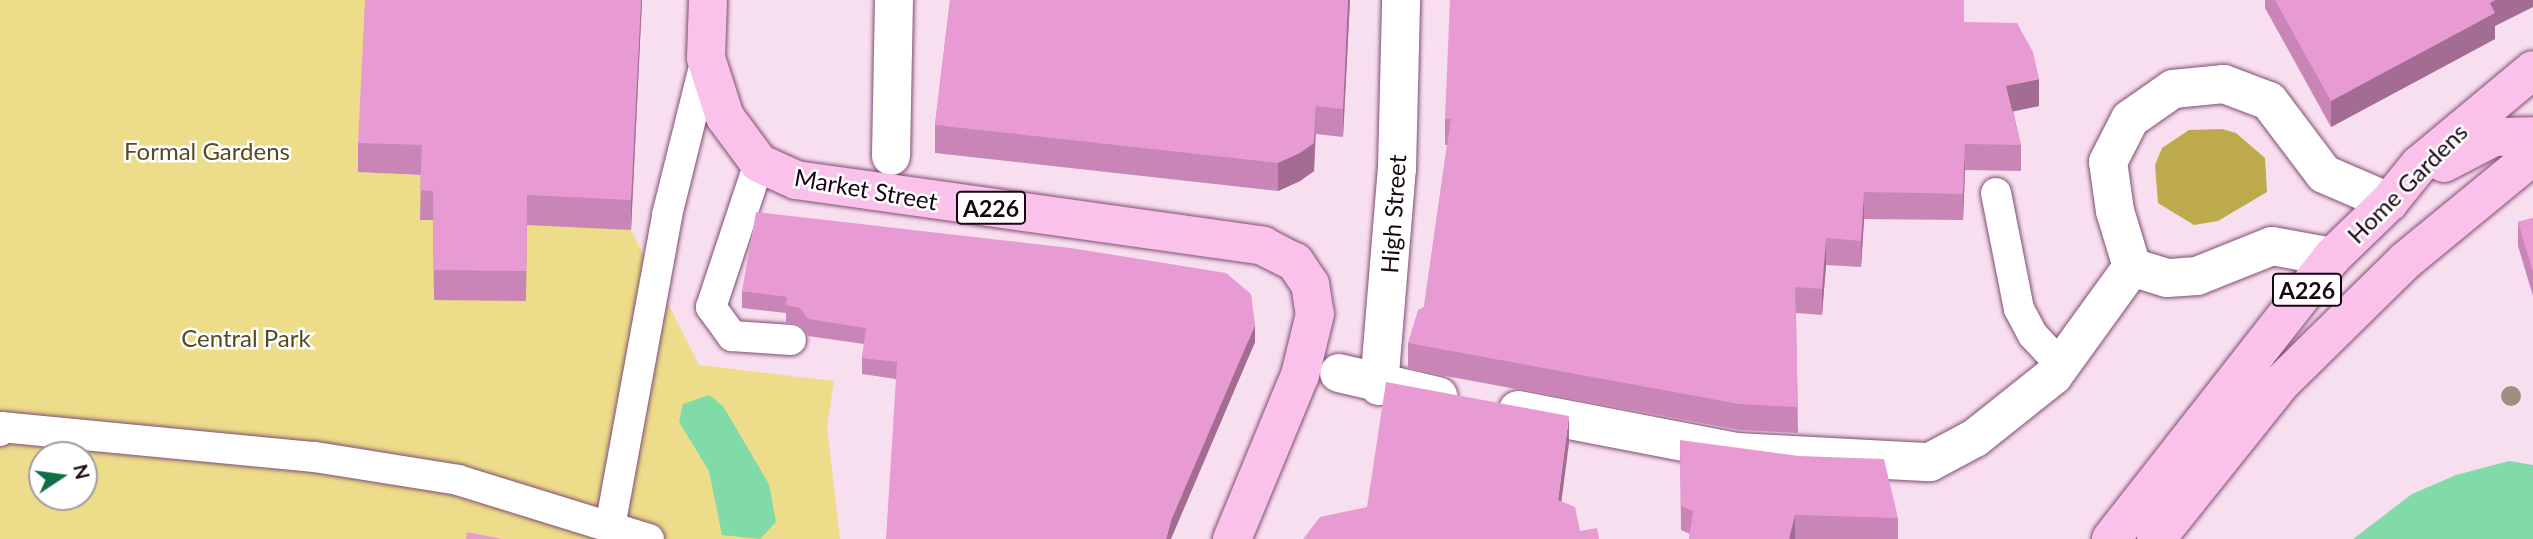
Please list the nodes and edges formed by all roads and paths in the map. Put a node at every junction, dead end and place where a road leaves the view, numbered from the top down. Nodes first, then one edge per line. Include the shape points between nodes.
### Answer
1 (708, 0) edge
2 (894, 0) edge
3 (1401, 0) edge
4 (706, 58) junction
5 (2533, 70) edge
6 (2533, 136) edge
7 (891, 156) dead end
8 (2533, 156) edge
9 (759, 163) junction
10 (1996, 193) dead end
11 (2389, 202) junction
12 (2333, 257) junction
13 (2132, 267) junction
14 (791, 340) dead end
15 (2061, 365) junction
16 (1321, 366) junction
17 (1378, 386) junction
18 (0, 431) edge
19 (610, 527) junction
20 (649, 539) edge
21 (1232, 539) edge
22 (2111, 539) edge
23 (2156, 539) edge

1 - 4 main road
2 - 7 street
3 - 17 street, High Street via 1397,169
4 - 9 main road via 725,117
4 - 19 lane via 667,215
5 - 11 main road, Home Gardens / A226 via 2419,165
6 - 11 main road via 2494,137 2437,166
8 - 23 main road, A226 via 2405,261 2283,382
9 - 14 lane via 712,307 732,336
9 - 16 main road, Market Street / A226 via 809,182 1264,246 1295,262 1310,284
10 - 15 lane via 2019,309 2033,335
11 - 12 main road, Home Gardens / A226
11 - 13 street via 2324,174 2269,101 2224,84 2173,89 2130,119 2108,162 2115,211
12 - 13 street via 2273,246 2197,276 2167,278
12 - 22 main road, Home Gardens / A226
13 - 15 street
15 - 17 street via 1975,438 1930,462 1736,452
16 - 17 street
16 - 21 main road, A226
18 - 19 lane via 315,457 458,481
19 - 20 lane

